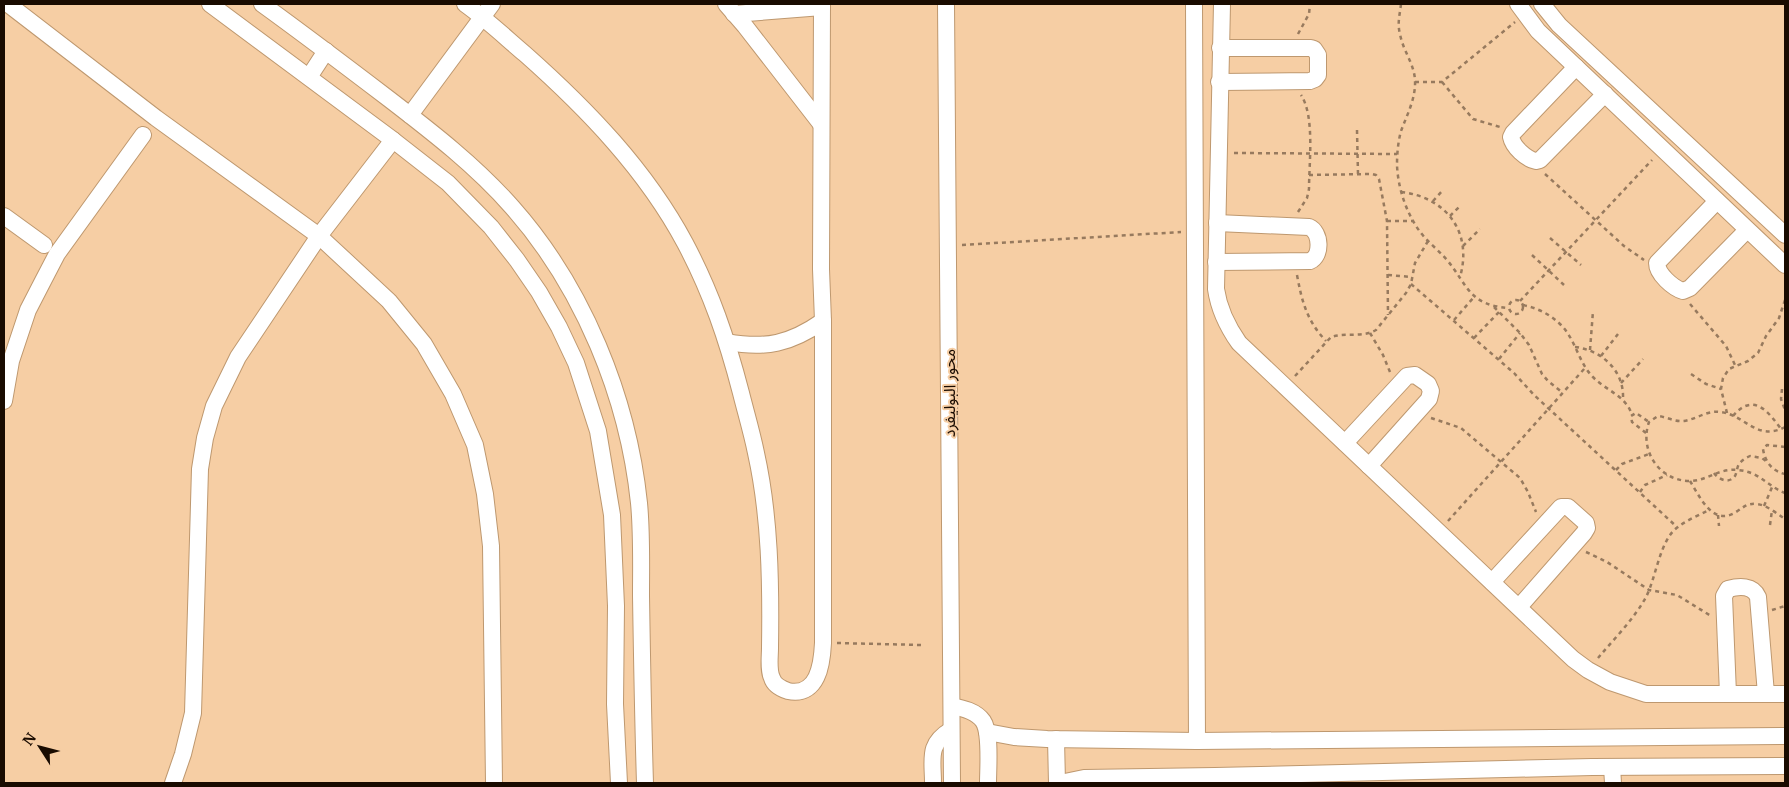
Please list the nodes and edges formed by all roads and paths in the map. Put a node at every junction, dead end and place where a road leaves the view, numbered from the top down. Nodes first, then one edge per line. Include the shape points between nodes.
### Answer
1 (8, 4) edge
2 (210, 4) edge
3 (262, 4) edge
4 (465, 4) edge
5 (946, 4) edge
6 (1194, 4) edge
7 (1222, 4) edge
8 (1310, 4) edge
9 (1401, 4) edge
10 (1542, 4) edge
11 (822, 5) edge
12 (730, 9) edge
13 (1521, 9) edge
14 (487, 10) edge
15 (1220, 48) junction
16 (1290, 48) junction
17 (326, 51) junction
18 (1576, 67) junction
19 (309, 77) junction
20 (1292, 81) junction
21 (1219, 82) junction
22 (1415, 82) junction
23 (1442, 82) junction
24 (1605, 94) junction
25 (410, 115) junction
26 (821, 124) junction
27 (1517, 129) junction
28 (1357, 130) dead end
29 (143, 135) dead end
30 (393, 140) junction
31 (1662, 149) junction
32 (1218, 152) junction
33 (1309, 153) junction
34 (1358, 154) junction
35 (1397, 154) junction
36 (1536, 161) junction
37 (1309, 174) junction
38 (1358, 174) junction
39 (1443, 190) dead end
40 (1401, 192) junction
41 (1433, 201) junction
42 (1717, 201) junction
43 (1459, 207) dead end
44 (4, 216) edge
45 (1450, 216) junction
46 (1596, 220) junction
47 (1387, 221) junction
48 (1414, 221) junction
49 (1217, 223) junction
50 (1289, 227) junction
51 (1480, 229) dead end
52 (1747, 230) junction
53 (1195, 231) junction
54 (1785, 235) edge
55 (319, 236) junction
56 (1550, 238) dead end
57 (1428, 241) junction
58 (44, 245) dead end
59 (948, 246) junction
60 (1463, 246) junction
61 (1566, 252) junction
62 (1532, 255) dead end
63 (1294, 261) junction
64 (1216, 262) junction
65 (1582, 264) dead end
66 (1785, 265) edge
67 (1657, 267) junction
68 (1549, 271) junction
69 (1388, 275) junction
70 (1412, 277) junction
71 (1460, 278) junction
72 (1411, 284) junction
73 (1564, 285) dead end
74 (1683, 291) junction
75 (1474, 297) junction
76 (1785, 300) edge
77 (1520, 301) junction
78 (1523, 306) junction
79 (1494, 307) junction
80 (1509, 308) junction
81 (1499, 312) junction
82 (1593, 312) dead end
83 (1388, 315) junction
84 (823, 321) junction
85 (1454, 321) junction
86 (1520, 333) junction
87 (1370, 334) junction
88 (1618, 334) dead end
89 (1474, 338) junction
90 (1326, 341) junction
91 (728, 342) junction
92 (1575, 347) junction
93 (1590, 350) junction
94 (1601, 356) junction
95 (1644, 359) dead end
96 (1498, 360) junction
97 (1735, 365) junction
98 (1585, 368) junction
99 (1691, 374) dead end
100 (1621, 383) junction
101 (1285, 387) junction
102 (1396, 387) junction
103 (1721, 389) junction
104 (1782, 389) dead end
105 (1563, 393) junction
106 (1623, 398) junction
107 (4, 400) edge
108 (1549, 408) junction
109 (1785, 410) edge
110 (1416, 413) junction
111 (1727, 413) junction
112 (1632, 415) junction
113 (1733, 416) junction
114 (1649, 422) junction
115 (1785, 427) edge
116 (1781, 429) junction
117 (1646, 434) junction
118 (1344, 443) junction
119 (1785, 447) edge
120 (1649, 454) junction
121 (1501, 462) junction
122 (1767, 462) junction
123 (1369, 466) junction
124 (1616, 470) junction
125 (1737, 470) junction
126 (1714, 473) junction
127 (1785, 474) edge
128 (1667, 475) junction
129 (1690, 481) junction
130 (1773, 485) junction
131 (1640, 492) junction
132 (1785, 493) edge
133 (1764, 506) junction
134 (1709, 510) junction
135 (1772, 510) junction
136 (1718, 515) junction
137 (1785, 519) edge
138 (1770, 525) dead end
139 (1718, 526) dead end
140 (1543, 527) junction
141 (1677, 527) junction
142 (1438, 532) junction
143 (1572, 546) junction
144 (1492, 582) junction
145 (1649, 590) junction
146 (1519, 608) junction
147 (1725, 624) junction
148 (823, 643) junction
149 (921, 645) dead end
150 (1588, 670) junction
151 (1728, 694) junction
152 (1766, 694) junction
153 (1785, 694) edge
154 (952, 706) junction
155 (951, 730) junction
156 (987, 732) junction
157 (1785, 736) edge
158 (1056, 739) junction
159 (1197, 741) junction
160 (1785, 766) edge
161 (1613, 775) edge
162 (173, 783) edge
163 (494, 783) edge
164 (619, 783) edge
165 (645, 783) edge
166 (933, 783) edge
167 (952, 783) edge
168 (988, 783) edge
169 (1059, 783) edge

1 - 55 street via 156,118
2 - 19 street
3 - 17 street
4 - 14 street
5 - 59 street, محور البوليفرد
6 - 53 street
7 - 15 street
8 - 16 path
9 - 22 path via 1399,33 1412,63
10 - 54 street via 1559,25
11 - 12 street
11 - 26 street
12 - 26 street
13 - 18 street via 1538,31
13 - 23 path
14 - 25 street
14 - 91 street via 622,151 645,180 684,241
15 - 16 street
15 - 21 street
16 - 20 street via 1311,48 1318,55 1317,78
17 - 19 street
17 - 25 street
18 - 24 street
18 - 27 street
19 - 30 street
20 - 21 street
20 - 33 path via 1309,112
21 - 32 street
22 - 23 path
22 - 35 path via 1414,98
23 - 27 path via 1475,120
24 - 31 street
24 - 36 street
25 - 165 street via 484,178 541,244 583,315 615,390 631,444 639,505
26 - 84 street
27 - 36 street via 1511,137 1513,144 1530,160
28 - 34 path
29 - 107 street via 57,254 28,310 11,361
30 - 55 street
30 - 164 street via 448,183 491,227 539,292 576,363 598,431 612,514
31 - 42 street
31 - 46 path
32 - 33 path
32 - 49 street
33 - 34 path
33 - 37 path
34 - 35 path
34 - 38 path
35 - 40 path
36 - 46 path via 1543,172
37 - 38 path
37 - 50 path via 1307,198
38 - 47 path via 1372,174 1379,179
39 - 41 path
40 - 41 path
40 - 48 path
41 - 45 path
42 - 52 street
42 - 67 street via 1658,262
43 - 45 path
44 - 58 street
45 - 60 path
46 - 61 path
46 - 67 path via 1624,246
47 - 48 path
47 - 69 path
48 - 57 path
49 - 50 street
49 - 64 street
50 - 63 street via 1309,227 1317,234 1317,257 1310,261
51 - 60 path
52 - 66 street
52 - 74 street via 1690,288
53 - 59 path
53 - 159 street
55 - 162 street via 238,357 214,406 205,438 200,469 192,713
55 - 163 street via 389,301 424,344 453,394 475,445 491,546
56 - 61 path
57 - 70 path via 1415,263
57 - 71 path
59 - 154 street, محور البوليفرد
60 - 71 path
61 - 65 path
61 - 68 path
62 - 68 path
63 - 64 street
63 - 90 path via 1304,309
64 - 101 street via 1216,289 1226,322 1239,343
67 - 74 street via 1675,288
68 - 73 path
68 - 77 path
69 - 70 path
69 - 83 path
70 - 72 path
71 - 75 path
72 - 83 path
72 - 85 path
74 - 97 path via 1696,312 1726,346
75 - 79 path
75 - 85 path
76 - 97 path via 1779,318 1758,353
77 - 78 path
77 - 80 path via 1512,301
78 - 80 path via 1519,313 1513,313
78 - 92 path via 1539,310 1554,320 1567,332
79 - 80 path
79 - 81 path
81 - 86 path
81 - 89 path
82 - 93 path
83 - 87 path
84 - 91 street via 806,333 768,345
84 - 148 street
85 - 89 path
86 - 96 path
86 - 105 path via 1542,374
87 - 90 path via 1337,335
87 - 102 path
88 - 94 path
89 - 96 path
90 - 101 path
91 - 148 street via 763,493 768,548 770,665 771,678 776,685 794,692 810,686 819,673
92 - 93 path
92 - 98 path
93 - 94 path
94 - 100 path via 1616,371
95 - 100 path
96 - 108 path
97 - 103 path via 1726,371
98 - 105 path
98 - 106 path via 1600,384
99 - 103 path
100 - 106 path
101 - 118 street
102 - 110 street via 1411,375 1419,377 1430,387 1429,399
102 - 118 street
103 - 111 path
104 - 109 path
105 - 108 path
106 - 112 path
108 - 121 path
108 - 124 path
110 - 121 path via 1461,428
110 - 123 street
111 - 113 path
111 - 114 path via 1709,412 1684,421 1658,416
112 - 114 path via 1636,413
112 - 117 path via 1632,422
113 - 116 path via 1765,431
113 - 116 path via 1743,407 1756,405 1768,411
114 - 117 path
115 - 116 path
117 - 120 path
118 - 123 street
119 - 122 path via 1764,446 1762,449
120 - 124 path via 1622,464
120 - 128 path
121 - 140 path via 1525,485
121 - 142 path
122 - 125 path via 1750,456 1739,464
122 - 127 path
123 - 142 street
124 - 131 path
125 - 126 path
125 - 126 path via 1735,476 1724,481
125 - 130 path via 1755,474
126 - 129 path
128 - 129 path
128 - 131 path via 1645,485
129 - 134 path
130 - 132 path
130 - 133 path
131 - 141 path
133 - 135 path
133 - 136 path via 1750,504 1732,514
134 - 136 path
134 - 141 path
135 - 137 path
135 - 138 path
136 - 139 path
140 - 143 street via 1561,507 1568,507 1586,523 1587,528
140 - 144 street
141 - 145 path via 1664,547
142 - 144 street
143 - 145 path via 1606,562
143 - 146 street
144 - 146 street
145 - 147 path via 1677,595
145 - 150 path via 1638,610
146 - 150 street
147 - 151 street
147 - 152 street via 1726,591 1733,587 1756,591
148 - 149 path
150 - 151 street via 1616,685 1646,694
151 - 152 street
152 - 153 street
154 - 155 street, محور البوليفرد
154 - 156 street via 967,709 979,717
155 - 166 street via 935,744
155 - 167 street, محور البوليفرد
156 - 158 street
156 - 168 street
157 - 159 street
158 - 159 street
158 - 169 street
160 - 161 street
161 - 169 street via 1084,778

